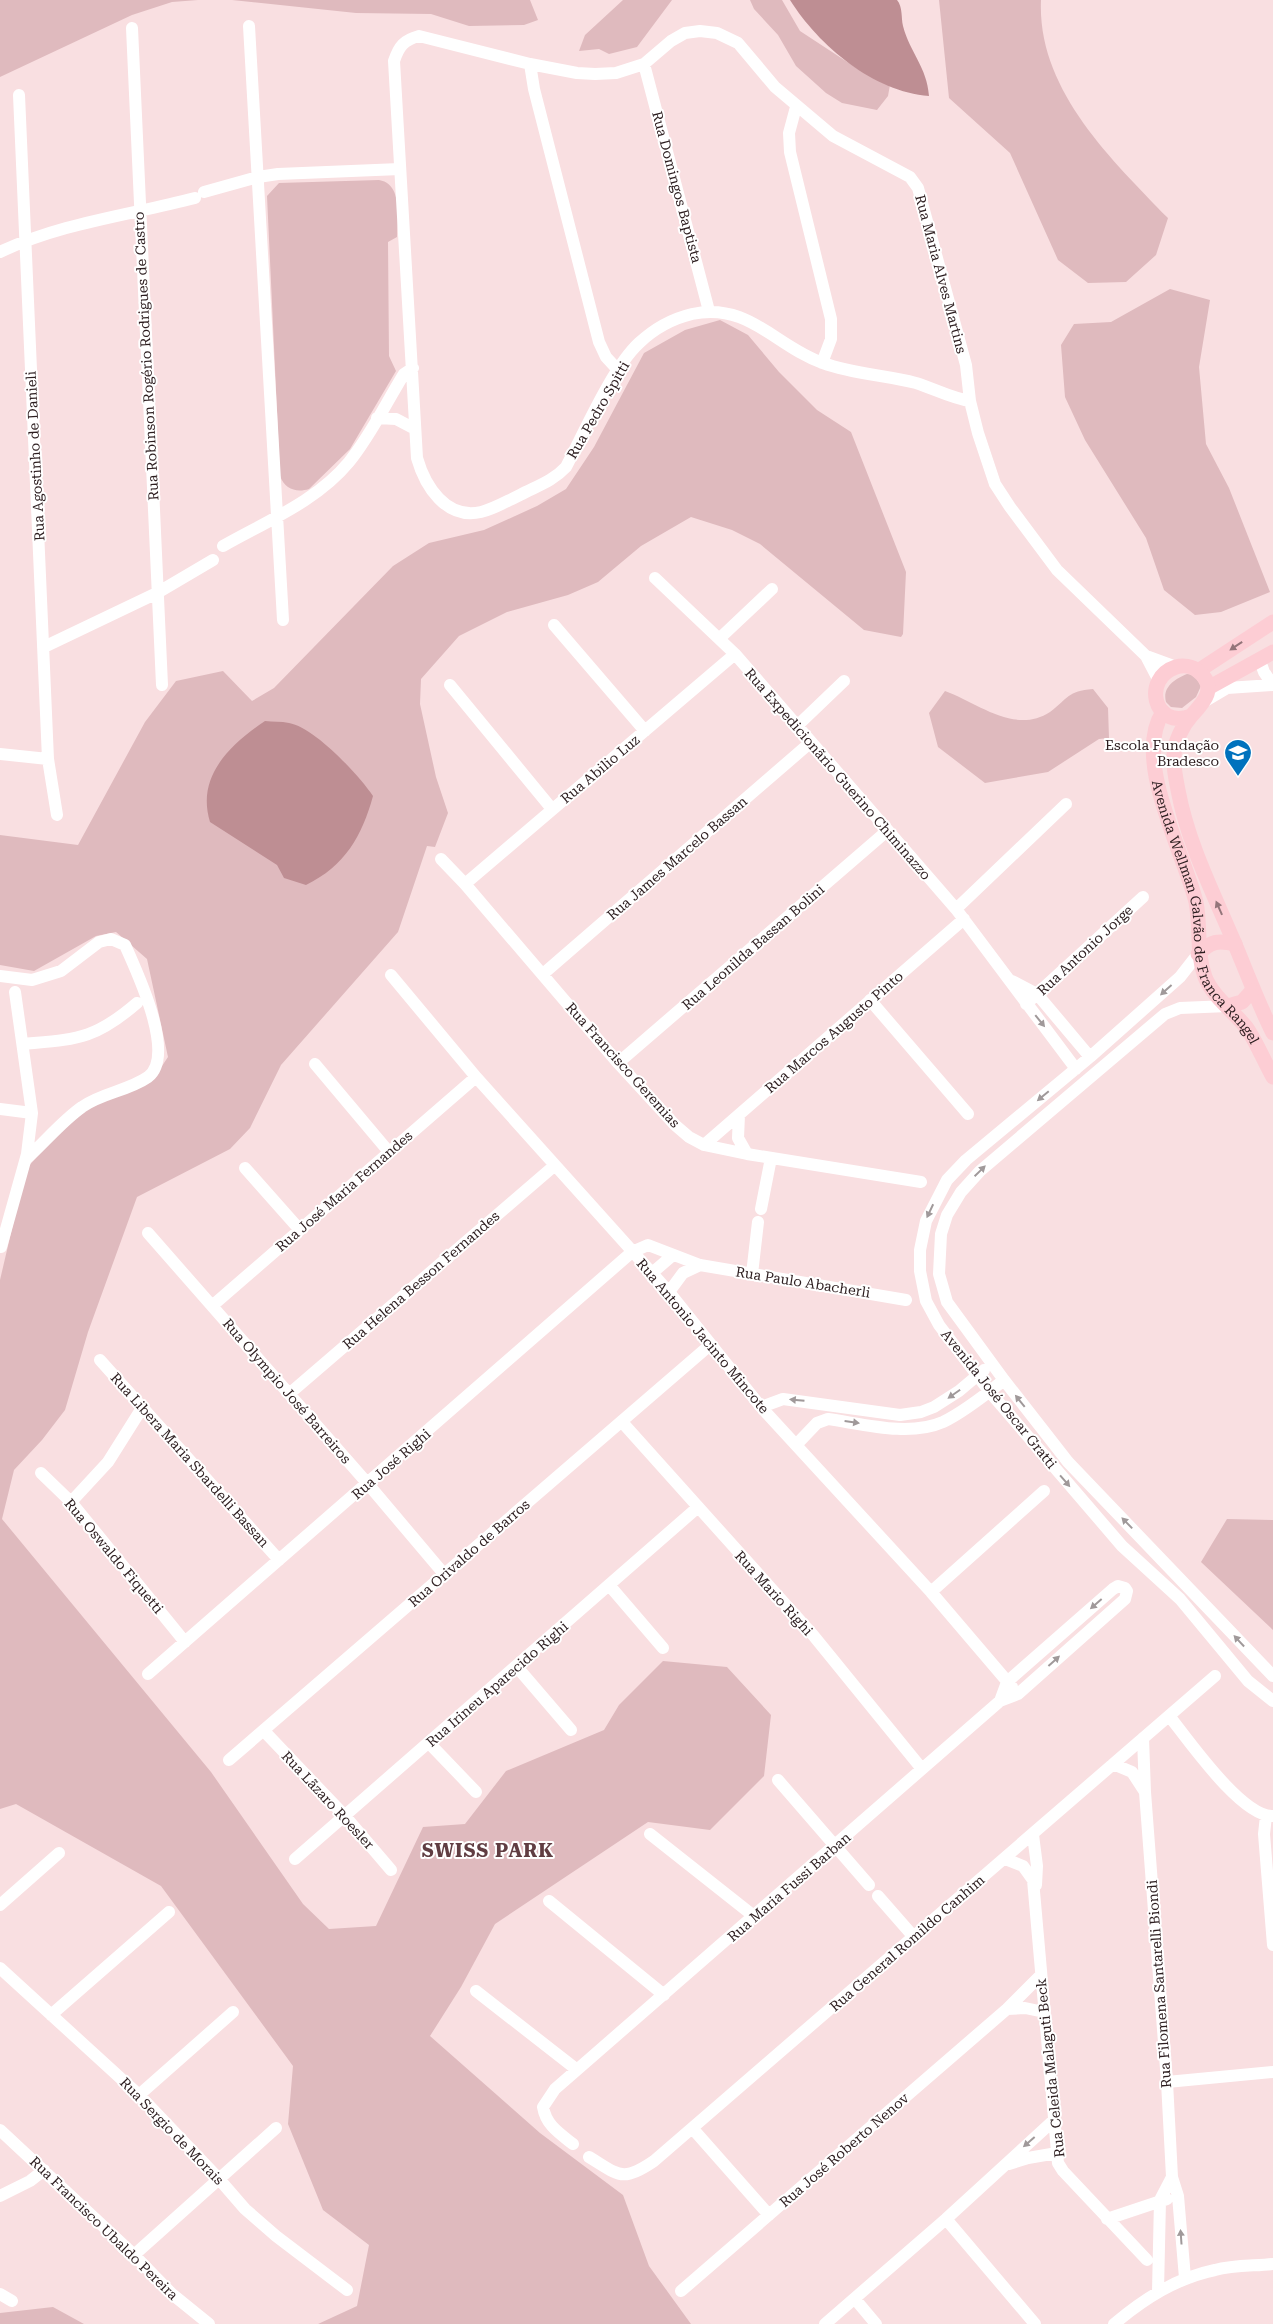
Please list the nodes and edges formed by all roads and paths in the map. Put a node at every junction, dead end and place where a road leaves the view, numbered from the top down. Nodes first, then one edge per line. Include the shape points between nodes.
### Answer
1 (249, 26) dead end
2 (132, 28) dead end
3 (530, 64) junction
4 (644, 64) junction
5 (19, 95) dead end
6 (796, 107) junction
7 (400, 169) junction
8 (258, 177) junction
9 (139, 212) junction
10 (26, 239) junction
11 (0, 252) edge
12 (709, 311) junction
13 (822, 363) junction
14 (413, 368) junction
15 (618, 370) junction
16 (970, 401) junction
17 (377, 418) junction
18 (415, 429) junction
19 (277, 516) junction
20 (223, 546) dead end
21 (213, 560) dead end
22 (656, 578) dead end
23 (772, 589) dead end
24 (157, 593) junction
25 (283, 620) dead end
26 (1273, 622) edge
27 (554, 625) dead end
28 (720, 638) junction
29 (44, 647) junction
30 (735, 654) junction
31 (1146, 656) junction
32 (1267, 656) edge
33 (1176, 667) junction
34 (1198, 671) junction
35 (844, 681) dead end
36 (1159, 681) junction
37 (162, 684) dead end
38 (450, 685) dead end
39 (1273, 685) edge
40 (1207, 694) junction
41 (1163, 712) junction
42 (1191, 716) junction
43 (797, 726) junction
44 (645, 731) junction
45 (811, 742) junction
46 (0, 754) edge
47 (48, 759) junction
48 (1066, 804) dead end
49 (552, 809) junction
50 (57, 815) dead end
51 (887, 831) junction
52 (441, 859) dead end
53 (465, 884) junction
54 (1143, 897) dead end
55 (960, 914) junction
56 (1235, 944) junction
57 (1198, 954) junction
58 (543, 974) junction
59 (391, 975) dead end
60 (0, 976) edge
61 (1010, 980) junction
62 (1252, 991) junction
63 (15, 992) dead end
64 (1038, 994) junction
65 (870, 1000) junction
66 (137, 1003) dead end
67 (1026, 1004) junction
68 (1228, 1006) junction
69 (1273, 1033) edge
70 (23, 1044) junction
71 (1090, 1057) junction
72 (618, 1063) junction
73 (315, 1064) dead end
74 (1076, 1069) junction
75 (476, 1077) junction
76 (1273, 1077) edge
77 (0, 1108) edge
78 (32, 1113) junction
79 (968, 1114) dead end
80 (739, 1115) junction
81 (704, 1145) junction
82 (389, 1152) junction
83 (747, 1154) junction
84 (771, 1158) junction
85 (26, 1159) junction
86 (554, 1166) junction
87 (246, 1168) dead end
88 (922, 1182) dead end
89 (300, 1230) junction
90 (148, 1233) dead end
91 (1, 1247) edge
92 (632, 1252) junction
93 (673, 1255) junction
94 (700, 1265) junction
95 (652, 1273) junction
96 (752, 1274) junction
97 (669, 1292) junction
98 (906, 1300) dead end
99 (212, 1306) junction
100 (710, 1345) junction
101 (100, 1360) dead end
102 (991, 1363) junction
103 (977, 1375) junction
104 (1004, 1380) junction
105 (990, 1392) junction
106 (289, 1394) junction
107 (761, 1407) junction
108 (142, 1408) junction
109 (622, 1422) junction
110 (796, 1445) junction
111 (41, 1473) dead end
112 (368, 1484) junction
113 (1044, 1490) dead end
114 (72, 1502) junction
115 (697, 1508) junction
116 (279, 1560) junction
117 (444, 1574) junction
118 (609, 1585) junction
119 (931, 1592) junction
120 (185, 1642) junction
121 (663, 1648) dead end
122 (517, 1667) junction
123 (148, 1674) dead end
124 (1215, 1676) dead end
125 (1273, 1676) edge
126 (1007, 1682) junction
127 (1018, 1694) junction
128 (1000, 1701) junction
129 (1273, 1701) edge
130 (1170, 1717) junction
131 (571, 1730) dead end
132 (264, 1731) junction
133 (1143, 1738) junction
134 (429, 1743) junction
135 (229, 1760) dead end
136 (1113, 1764) junction
137 (922, 1769) junction
138 (778, 1780) dead end
139 (476, 1792) dead end
140 (1144, 1792) junction
141 (344, 1814) junction
142 (1270, 1816) edge
143 (650, 1834) dead end
144 (1033, 1835) junction
145 (836, 1846) junction
146 (59, 1853) dead end
147 (295, 1859) dead end
148 (1004, 1859) junction
149 (391, 1870) dead end
150 (869, 1885) dead end
151 (878, 1896) dead end
152 (1036, 1900) junction
153 (549, 1901) dead end
154 (0, 1905) edge
155 (169, 1912) dead end
156 (755, 1917) junction
157 (913, 1936) junction
158 (1273, 1945) edge
159 (0, 1968) edge
160 (1041, 1975) junction
161 (476, 1991) dead end
162 (664, 1995) junction
163 (1007, 2009) junction
164 (233, 2012) dead end
165 (1044, 2012) junction
166 (51, 2016) junction
167 (576, 2069) junction
168 (1273, 2072) edge
169 (1167, 2082) junction
170 (139, 2095) junction
171 (1053, 2121) junction
172 (276, 2128) dead end
173 (693, 2129) junction
174 (0, 2130) edge
175 (573, 2144) dead end
176 (1057, 2154) junction
177 (589, 2157) dead end
178 (1006, 2165) junction
179 (44, 2170) junction
180 (1172, 2177) junction
181 (220, 2179) junction
182 (0, 2196) edge
183 (1178, 2196) junction
184 (1160, 2200) junction
185 (769, 2215) junction
186 (946, 2219) junction
187 (1108, 2219) junction
188 (134, 2255) junction
189 (1147, 2260) dead end
190 (1273, 2264) edge
191 (1185, 2278) junction
192 (347, 2290) dead end
193 (681, 2291) dead end
194 (1158, 2292) junction
195 (0, 2294) edge
196 (855, 2299) junction
197 (12, 2301) dead end
198 (209, 2324) edge
199 (825, 2324) edge
200 (876, 2324) edge
201 (1035, 2324) edge
202 (1114, 2324) edge

1 - 8 street
2 - 9 street, Rua Robinson Rogério Rodrigues de Castro
3 - 4 street, Rua Maria Alves Martins via 596,74 616,73
3 - 7 street, Rua Maria Alves Martins via 432,38 419,36 407,39 398,49 394,61
3 - 15 street via 599,342 606,357
4 - 6 street, Rua Maria Alves Martins via 671,40 685,33 717,33 738,43
4 - 12 street, Rua Domingos Baptista
5 - 10 street, Rua Agostinho de Danieli
6 - 13 street via 789,133 790,152 831,319 831,339
6 - 16 street, Rua Maria Alves Martins via 833,136 910,177 918,188 966,365
7 - 8 street
7 - 14 street, Rua Pedro Spitti
8 - 9 street
8 - 19 street
9 - 10 street
9 - 24 street, Rua Robinson Rogério Rodrigues de Castro
10 - 11 street
10 - 29 street, Rua Agostinho de Danieli
12 - 13 street, Rua Pedro Spitti via 740,316
12 - 15 street, Rua Pedro Spitti via 660,326 638,344
13 - 16 street, Rua Pedro Spitti via 918,384
14 - 17 street via 404,374
14 - 18 street, Rua Pedro Spitti
15 - 18 street, Rua Pedro Spitti via 566,467 555,479 481,512 466,514 430,492 416,458
16 - 31 street, Rua Maria Alves Martins via 991,471 1010,507 1057,570
17 - 18 street via 396,419
17 - 19 street via 359,449 337,475 307,500
19 - 20 street
19 - 25 street
21 - 24 street
22 - 28 street, Rua Expedicionãrio Guerino Chiminazzo
23 - 28 street
24 - 29 street
24 - 37 street, Rua Robinson Rogério Rodrigues de Castro
26 -> 34 main road
27 - 44 street
28 - 30 street, Rua Expedicionãrio Guerino Chiminazzo
29 - 47 street, Rua Agostinho de Danieli
30 - 43 street, Rua Expedicionãrio Guerino Chiminazzo
30 - 44 street, Rua Abilio Luz
31 - 33 street, Rua Maria Alves Martins
31 - 36 street, Rua Maria Alves Martins
32 - 39 street via 1264,672
32 - 40 main road
33 - 34 main road
33 - 36 main road
34 - 40 main road via 1204,678
35 - 43 street
36 - 41 main road via 1155,697
38 - 49 street
39 - 40 street via 1227,688
40 - 42 main road
41 - 42 main road via 1176,719
41 - 57 main road, Avenida Wellman Galvão de Franca Rangel via 1154,734 1156,772 1165,813 1200,921
56 -> 42 main road, Avenida Wellman Galvão de Franca Rangel via 1195,852 1181,804 1174,755 1176,742
43 - 45 street, Rua Expedicionãrio Guerino Chiminazzo
44 - 49 street, Rua Abilio Luz
45 - 51 street, Rua Expedicionãrio Guerino Chiminazzo
45 - 58 street, Rua James Marcelo Bassan
46 - 47 street
47 - 50 street, Rua Agostinho de Danieli
48 - 55 street, Rua Marcos Augusto Pinto
49 - 53 street, Rua Abilio Luz
51 - 55 street, Rua Expedicionãrio Guerino Chiminazzo
51 - 72 street, Rua Leonilda Bassan Bolini
52 - 53 street, Rua Francisco Geremias
53 - 58 street, Rua Francisco Geremias
54 - 64 street, Rua Antonio Jorge
55 - 61 street, Rua Expedicionãrio Guerino Chiminazzo
55 - 65 street, Rua Marcos Augusto Pinto
56 - 57 main road via 1216,941
56 - 62 main road, Avenida Wellman Galvão de Franca Rangel
57 - 68 main road, Avenida Wellman Galvão de Franca Rangel via 1211,988
57 -> 71 street, Avenida José Oscar Gratti via 1180,978
58 - 72 street, Rua Francisco Geremias
59 - 75 street, Rua Antonio Jacinto Mincote
60 - 85 street via 32,980 61,971 99,942 112,939 125,945 151,1003 158,1055 156,1067 148,1076 82,1107
61 - 64 street, Rua Expedicionãrio Guerino Chiminazzo
61 - 67 street, Rua Expedicionãrio Guerino Chiminazzo
62 - 68 main road via 1242,1002
62 - 69 main road, Avenida Wellman Galvão de Franca Rangel
63 - 70 street
64 - 67 street, Rua Antonio Jorge
64 - 71 street
65 - 79 street
65 - 80 street, Rua Marcos Augusto Pinto
66 - 70 street via 115,1022 76,1040
67 -> 74 street, Rua Expedicionãrio Guerino Chiminazzo
68 - 76 main road, Avenida Wellman Galvão de Franca Rangel via 1248,1029
102 -> 68 street, Avenida José Oscar Gratti via 948,1302 939,1274 941,1234 947,1215 961,1192 980,1170 1165,1014 1180,1008
70 - 78 street
71 - 74 street, Avenida José Oscar Gratti
72 - 81 street, Rua Francisco Geremias via 675,1125
73 - 82 street
74 -> 103 street, Avenida José Oscar Gratti via 966,1160 947,1180 926,1221 920,1250 920,1272 926,1301 944,1333
75 - 82 street, Rua José Maria Fernandes
75 - 86 street, Rua Antonio Jacinto Mincote
77 - 78 street
78 - 85 street
80 - 81 street, Rua Marcos Augusto Pinto
80 - 83 street via 738,1138
81 - 83 street, Rua Francisco Geremias
82 - 89 street, Rua José Maria Fernandes
83 - 84 street, Rua Francisco Geremias
84 - 88 street, Rua Francisco Geremias
84 - 96 street
85 - 91 street
86 - 92 street, Rua Antonio Jacinto Mincote
86 - 106 street, Rua Helena Besson Fernandes
87 - 89 street
89 - 99 street, Rua José Maria Fernandes
90 - 99 street, Rua Olympio José Barreiros
92 - 93 street, Rua Paulo Abacherli via 648,1245
92 - 95 street, Rua Antonio Jacinto Mincote
92 - 112 street, Rua José Righi
93 - 94 street, Rua Paulo Abacherli
93 - 95 street
94 - 96 street, Rua Paulo Abacherli
94 - 97 street via 684,1274
95 - 97 street, Rua Antonio Jacinto Mincote
96 - 98 street, Rua Paulo Abacherli
97 - 100 street, Rua Antonio Jacinto Mincote
99 - 106 street, Rua Olympio José Barreiros
100 - 107 street, Rua Antonio Jacinto Mincote
100 - 109 street, Rua Orivaldo de Barros
101 - 108 street, Rua Libera Maria Sbardelli Bassan
102 - 103 street
102 - 104 street, Avenida José Oscar Gratti
103 - 105 street, Avenida José Oscar Gratti
103 -> 107 street via 959,1391 921,1412 900,1415 784,1399
104 - 105 street
125 -> 104 street, Avenida José Oscar Gratti via 1068,1462
110 -> 105 street via 817,1423 828,1419 899,1429 925,1426 943,1422
105 -> 129 street, Avenida José Oscar Gratti via 1122,1546 1180,1599 1248,1681
106 - 112 street, Rua Olympio José Barreiros
107 - 110 street, Rua Antonio Jacinto Mincote
108 - 114 street via 108,1462
108 - 116 street, Rua Libera Maria Sbardelli Bassan
109 - 115 street, Rua Mario Righi
109 - 117 street, Rua Orivaldo de Barros
110 - 119 street, Rua Antonio Jacinto Mincote
111 - 114 street, Rua Oswaldo Fiquetti
112 - 116 street, Rua José Righi
112 - 117 street, Rua Olympio José Barreiros
113 - 119 street
114 - 120 street, Rua Oswaldo Fiquetti
115 - 118 street, Rua Irineu Aparecido Righi
115 - 137 street, Rua Mario Righi via 812,1635
116 - 120 street, Rua José Righi
117 - 132 street, Rua Orivaldo de Barros
118 - 121 street
118 - 122 street, Rua Irineu Aparecido Righi
119 - 126 street, Rua Antonio Jacinto Mincote
120 - 123 street, Rua José Righi
122 - 131 street
122 - 134 street, Rua Irineu Aparecido Righi
124 - 130 street, Rua General Romildo Canhim
126 - 127 street, Rua Antonio Jacinto Mincote
127 -> 126 street via 1124,1598 1125,1588 1118,1586 1113,1589
126 - 128 street, Rua Maria Fussi Barban
127 - 128 street, Rua Maria Fussi Barban
128 - 137 street, Rua Maria Fussi Barban
130 - 133 street, Rua General Romildo Canhim
130 - 142 street via 1234,1793
132 - 135 street, Rua Orivaldo de Barros
132 - 141 street, Rua Lãzaro Roesler
133 - 136 street, Rua General Romildo Canhim
133 - 140 street, Rua Filomena Santarelli Biondi
134 - 139 street
134 - 141 street, Rua Irineu Aparecido Righi
136 - 140 street, Rua Filomena Santarelli Biondi via 1132,1772
136 - 144 street, Rua General Romildo Canhim
137 - 145 street, Rua Maria Fussi Barban
138 - 145 street
140 - 169 street, Rua Filomena Santarelli Biondi
141 - 147 street, Rua Irineu Aparecido Righi
141 - 149 street, Rua Lãzaro Roesler
142 - 158 street via 1264,1834
143 - 156 street
144 - 148 street, Rua General Romildo Canhim
144 - 152 street, Rua Celeida Malaguti Beck via 1037,1866
145 - 150 street
145 - 156 street, Rua Maria Fussi Barban
146 - 154 street
148 - 152 street, Rua Celeida Malaguti Beck via 1023,1866 1029,1872
148 - 157 street, Rua General Romildo Canhim
151 - 157 street
152 - 160 street, Rua Celeida Malaguti Beck
153 - 162 street
155 - 166 street
156 - 162 street, Rua Maria Fussi Barban
157 - 173 street, Rua General Romildo Canhim
159 - 166 street, Rua Sergio de Morais
160 - 163 street, Rua José Roberto Nenov
160 - 165 street, Rua Celeida Malaguti Beck
161 - 167 street
162 - 167 street, Rua Maria Fussi Barban
163 - 165 street
163 - 185 street, Rua José Roberto Nenov
164 - 170 street
165 - 171 street, Rua Celeida Malaguti Beck
166 - 170 street, Rua Sergio de Morais
167 - 175 street via 555,2089 543,2107 550,2125
168 - 169 street
169 - 180 street, Rua Filomena Santarelli Biondi
170 - 181 street, Rua Sergio de Morais
171 - 176 street, Rua Celeida Malaguti Beck
171 -> 178 street
172 - 181 street
173 - 177 street, Rua General Romildo Canhim via 633,2174 621,2175
173 - 185 street
174 - 179 street, Rua Francisco Ubaldo Pereira
176 - 178 street
176 - 187 street, Rua Celeida Malaguti Beck via 1063,2172
178 - 186 street
179 - 182 street
179 - 188 street, Rua Francisco Ubaldo Pereira
180 - 183 street, Rua Filomena Santarelli Biondi
180 - 184 street
181 - 188 street
181 - 192 street, Rua Sergio de Morais via 245,2209
183 - 184 street
191 -> 183 street, Rua Filomena Santarelli Biondi
184 - 187 street
184 - 194 street
185 - 193 street, Rua José Roberto Nenov
186 - 196 street
186 - 201 street
187 - 189 street, Rua Celeida Malaguti Beck
188 - 198 street, Rua Francisco Ubaldo Pereira via 172,2294
190 - 191 street via 1216,2269
191 - 194 street
194 - 202 street
195 - 197 street
196 - 199 street
196 - 200 street

